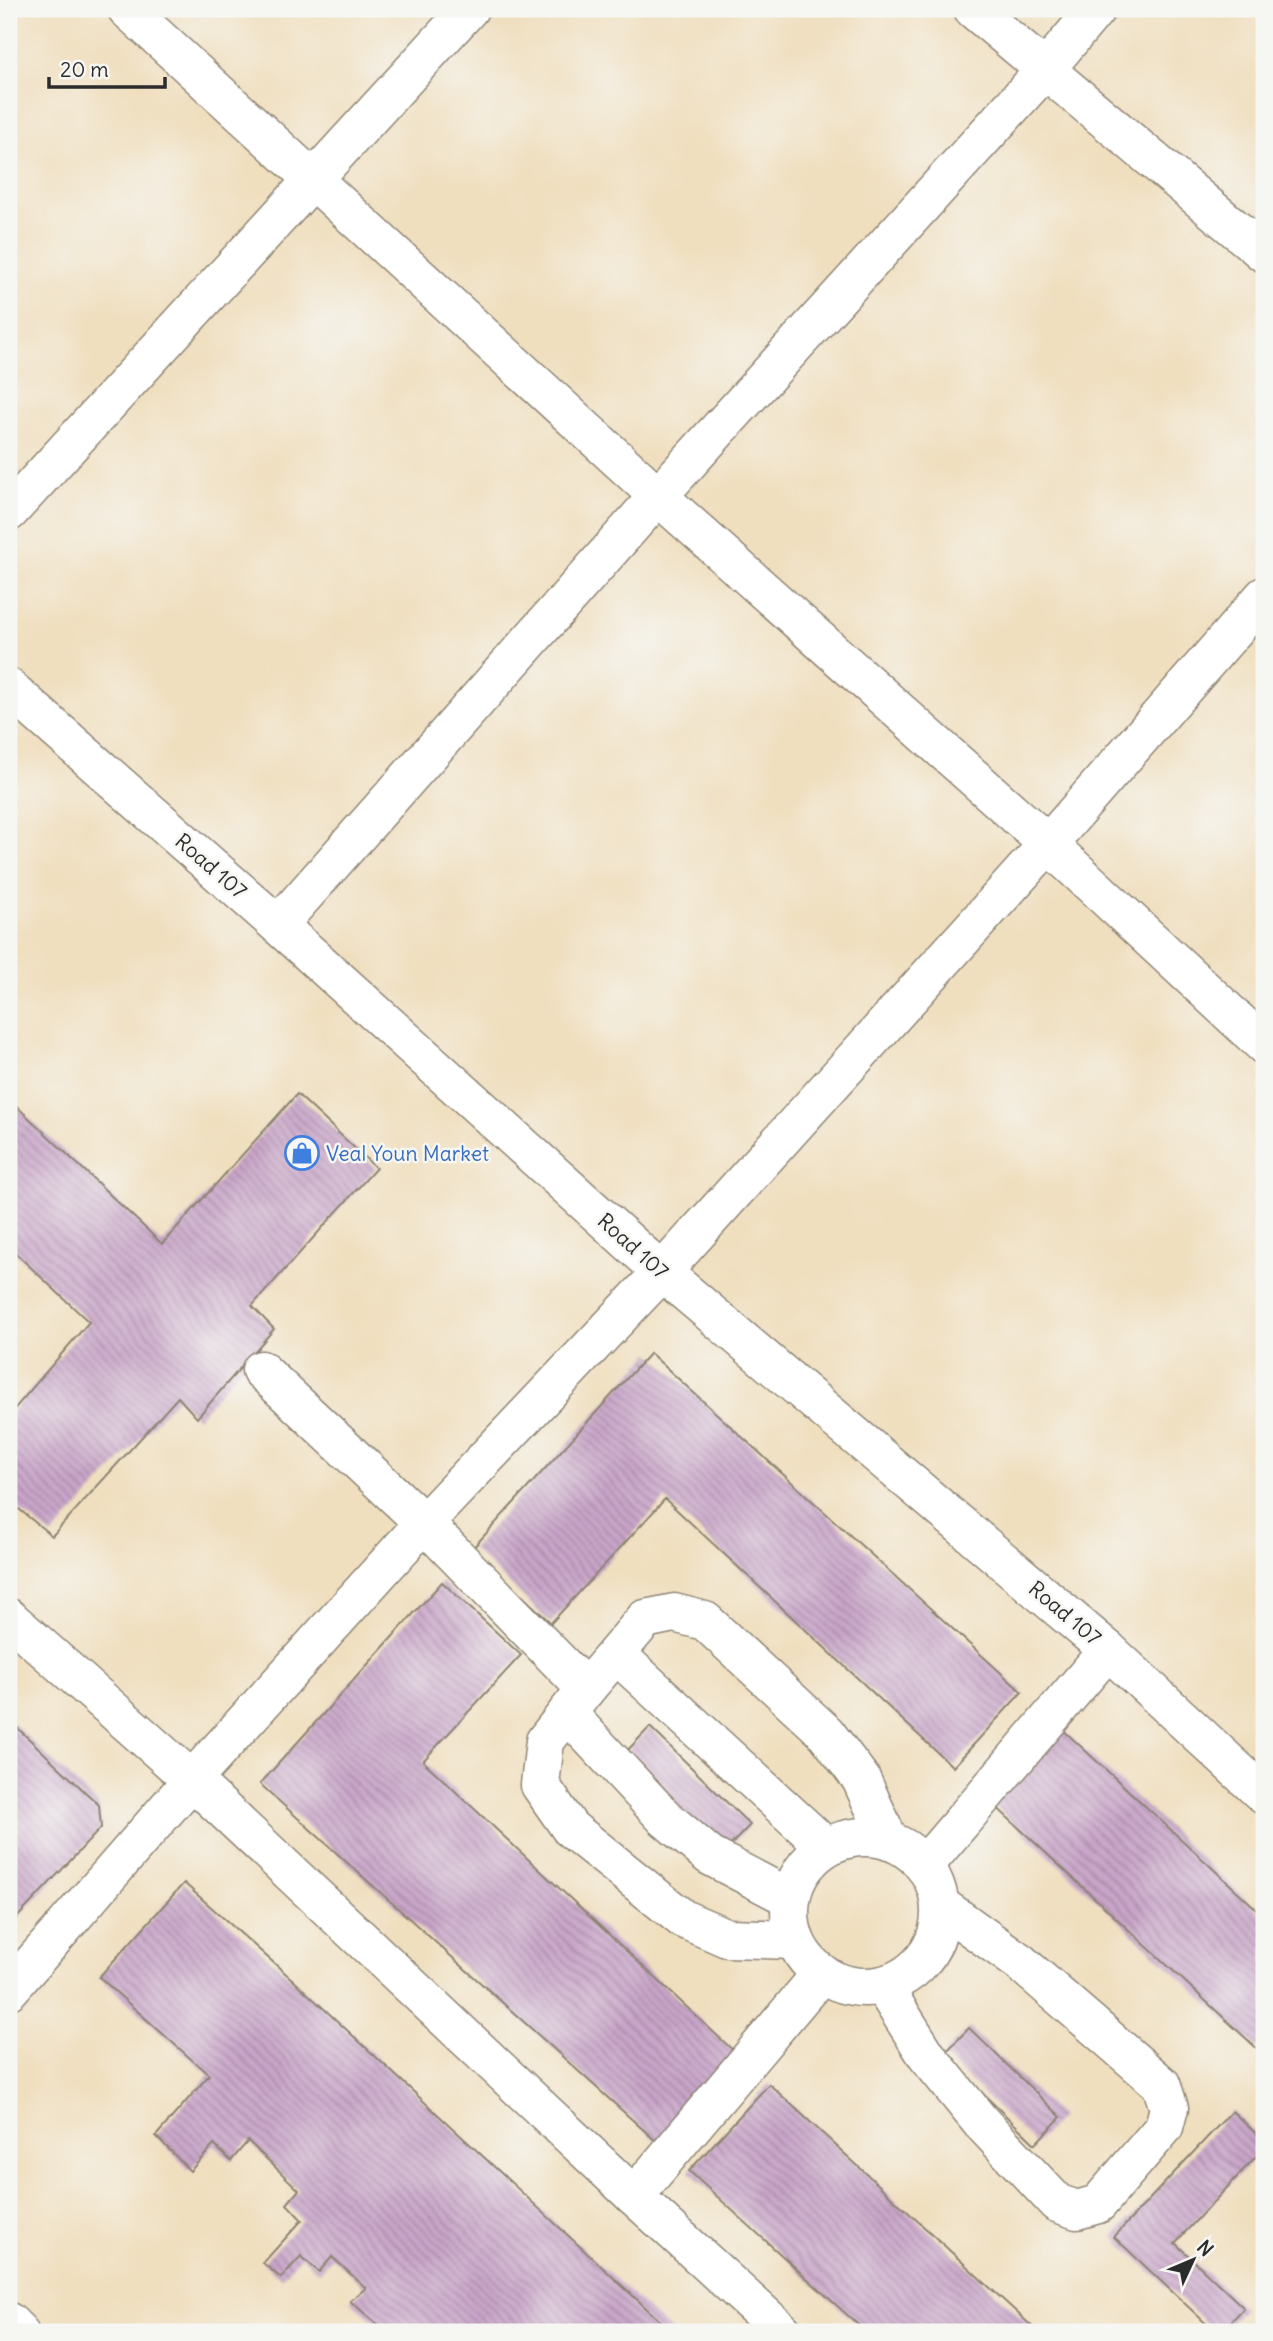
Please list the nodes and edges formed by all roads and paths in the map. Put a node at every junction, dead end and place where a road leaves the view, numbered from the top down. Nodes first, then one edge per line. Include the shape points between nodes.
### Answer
1 (127, 9) edge
2 (469, 9) edge
3 (973, 9) edge
4 (1096, 9) edge
5 (1045, 70) junction
6 (312, 178) junction
7 (1264, 253) edge
8 (658, 496) junction
9 (9, 512) edge
10 (1264, 596) edge
11 (9, 688) edge
12 (1048, 844) junction
13 (278, 925) junction
14 (1264, 1045) edge
15 (662, 1272) junction
16 (261, 1370) dead end
17 (424, 1523) junction
18 (9, 1618) edge
19 (1108, 1650) junction
20 (616, 1654) junction
21 (577, 1701) junction
22 (192, 1780) junction
23 (1264, 1795) edge
24 (889, 1840) junction
25 (827, 1847) junction
26 (924, 1866) junction
27 (790, 1898) junction
28 (940, 1905) junction
29 (795, 1940) junction
30 (821, 1974) junction
31 (883, 1986) junction
32 (9, 1990) edge
33 (634, 2196) junction
34 (9, 2322) edge
35 (19, 2332) edge
36 (783, 2332) edge

1 - 6 street
2 - 6 street
3 - 5 street
4 - 5 street
5 - 7 street
5 - 8 street
6 - 8 street
6 - 9 street
8 - 12 street
8 - 13 street
10 - 12 street
11 - 13 street, Road 107
12 - 14 street
12 - 15 street
13 - 15 street, Road 107
15 - 17 street
15 - 19 street, Road 107
16 - 17 street
17 - 21 street
17 - 22 street
18 - 22 street
19 - 23 street, Road 107
19 - 26 street
20 - 21 street
20 - 24 street via 645,1619 674,1613 705,1621 826,1733 861,1779
20 - 25 street
21 - 27 street via 665,1818 710,1856
21 - 29 street via 545,1741 540,1785 570,1828 683,1919 727,1938
22 - 32 street
22 - 33 street
24 - 25 street via 846,1839
24 - 26 street
25 - 27 street via 810,1860
26 - 28 street
27 - 29 street
28 - 31 street via 932,1947 903,1978
28 - 31 street via 1021,1963 1161,2084 1169,2108 1164,2127 1098,2204 1077,2210 1057,2203 927,2056
29 - 30 street
30 - 31 street via 840,1984
30 - 33 street
33 - 36 street
34 - 35 street

